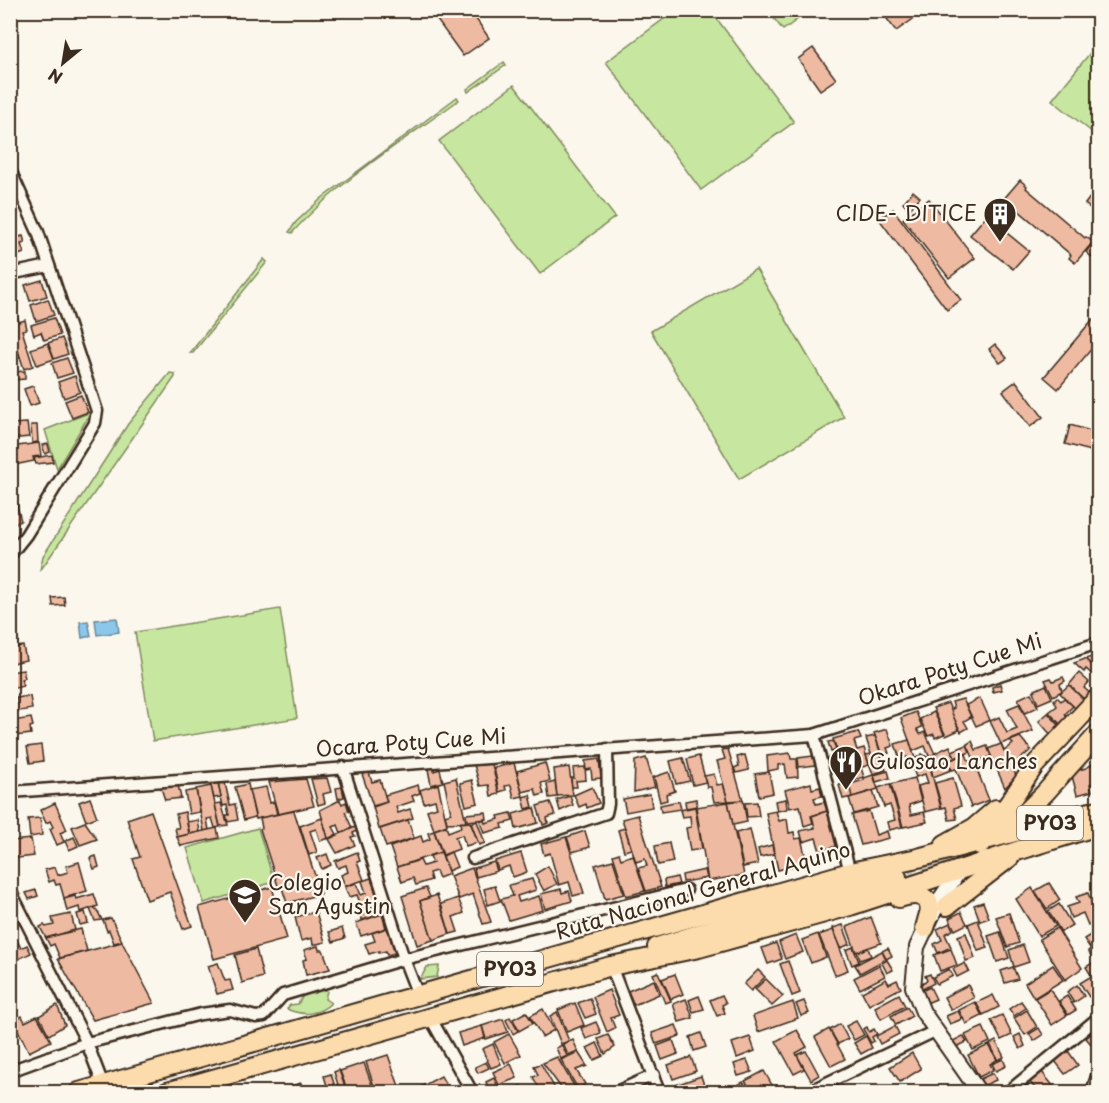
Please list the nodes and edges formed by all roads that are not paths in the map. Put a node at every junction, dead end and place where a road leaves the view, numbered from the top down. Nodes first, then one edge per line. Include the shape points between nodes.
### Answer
1 (10, 170) edge
2 (49, 266) junction
3 (10, 274) edge
4 (10, 555) edge
5 (1098, 643) edge
6 (1098, 698) edge
7 (1098, 723) edge
8 (1098, 734) edge
9 (814, 735) junction
10 (607, 749) junction
11 (1035, 765) junction
12 (343, 767) junction
13 (1043, 789) junction
14 (10, 792) edge
15 (1098, 810) edge
16 (1071, 817) junction
17 (1098, 826) edge
18 (1001, 837) junction
19 (982, 842) junction
20 (1020, 850) junction
21 (472, 858) dead end
22 (918, 858) junction
23 (978, 864) junction
24 (960, 870) junction
25 (850, 872) junction
26 (897, 877) tunnel mouth
27 (10, 890) edge
28 (686, 890) dead end
29 (850, 906) junction
30 (947, 906) junction
31 (926, 928) junction
32 (404, 959) junction
33 (619, 965) junction
34 (418, 996) junction
35 (430, 1017) junction
36 (1098, 1018) edge
37 (935, 1031) junction
38 (87, 1043) junction
39 (10, 1071) edge
40 (1098, 1073) edge
41 (654, 1075) junction
42 (220, 1085) edge
43 (105, 1089) edge
44 (80, 1092) edge
45 (166, 1092) edge
46 (472, 1092) edge
47 (616, 1092) edge
48 (659, 1092) edge
49 (808, 1092) edge
50 (979, 1092) edge
51 (1008, 1092) edge
52 (1092, 1092) edge

1 - 2 street
2 - 3 street
2 - 4 street via 97,417
5 - 9 street, Okara Poty Cue Mi
6 - 11 highway
7 - 13 highway
8 - 13 highway
9 - 10 street, Ocara Poty Cue Mi
9 - 25 street
10 - 12 street, Ocara Poty Cue Mi
10 - 21 street via 606,813
11 - 19 highway
11 - 22 highway via 982,822
12 - 14 street, Ocara Poty Cue Mi
12 - 32 street
13 - 16 highway via 1040,808 1046,815
13 - 18 highway
15 - 16 highway, Ruta Nacional General Aquino / PY03
16 - 18 highway, Ruta Nacional General Aquino / PY03
17 - 20 highway, PY03
18 - 19 highway, Ruta Nacional General Aquino / PY03
18 - 23 highway
19 - 22 highway, Ruta Nacional General Aquino / PY03
19 - 24 highway
20 - 23 highway, PY03
20 - 30 highway
22 - 25 highway, Ruta Nacional General Aquino / PY03
23 - 24 highway, PY03
23 - 30 street
24 - 29 highway, PY03
24 - 31 street
25 - 34 highway, Ruta Nacional General Aquino / PY03
26 - 33 highway via 660,945
27 - 38 street
28 - 32 street
29 - 31 highway via 870,906 920,895 930,906
29 - 33 highway, PY03 via 699,948
30 - 31 street
31 - 37 street via 917,947 913,987
32 - 34 street
32 - 38 street via 284,995 264,1016 230,1010 201,1014
33 - 35 highway, PY03
33 - 41 street
34 - 43 highway, Ruta Nacional General Aquino / PY03
35 - 42 highway, PY03
35 - 46 street
36 - 51 street
37 - 49 street
37 - 50 street
38 - 39 street
38 - 43 street
40 - 52 street
41 - 47 street
41 - 48 street
42 - 45 highway, PY03
43 - 44 highway, Ruta Nacional General Aquino / PY03

